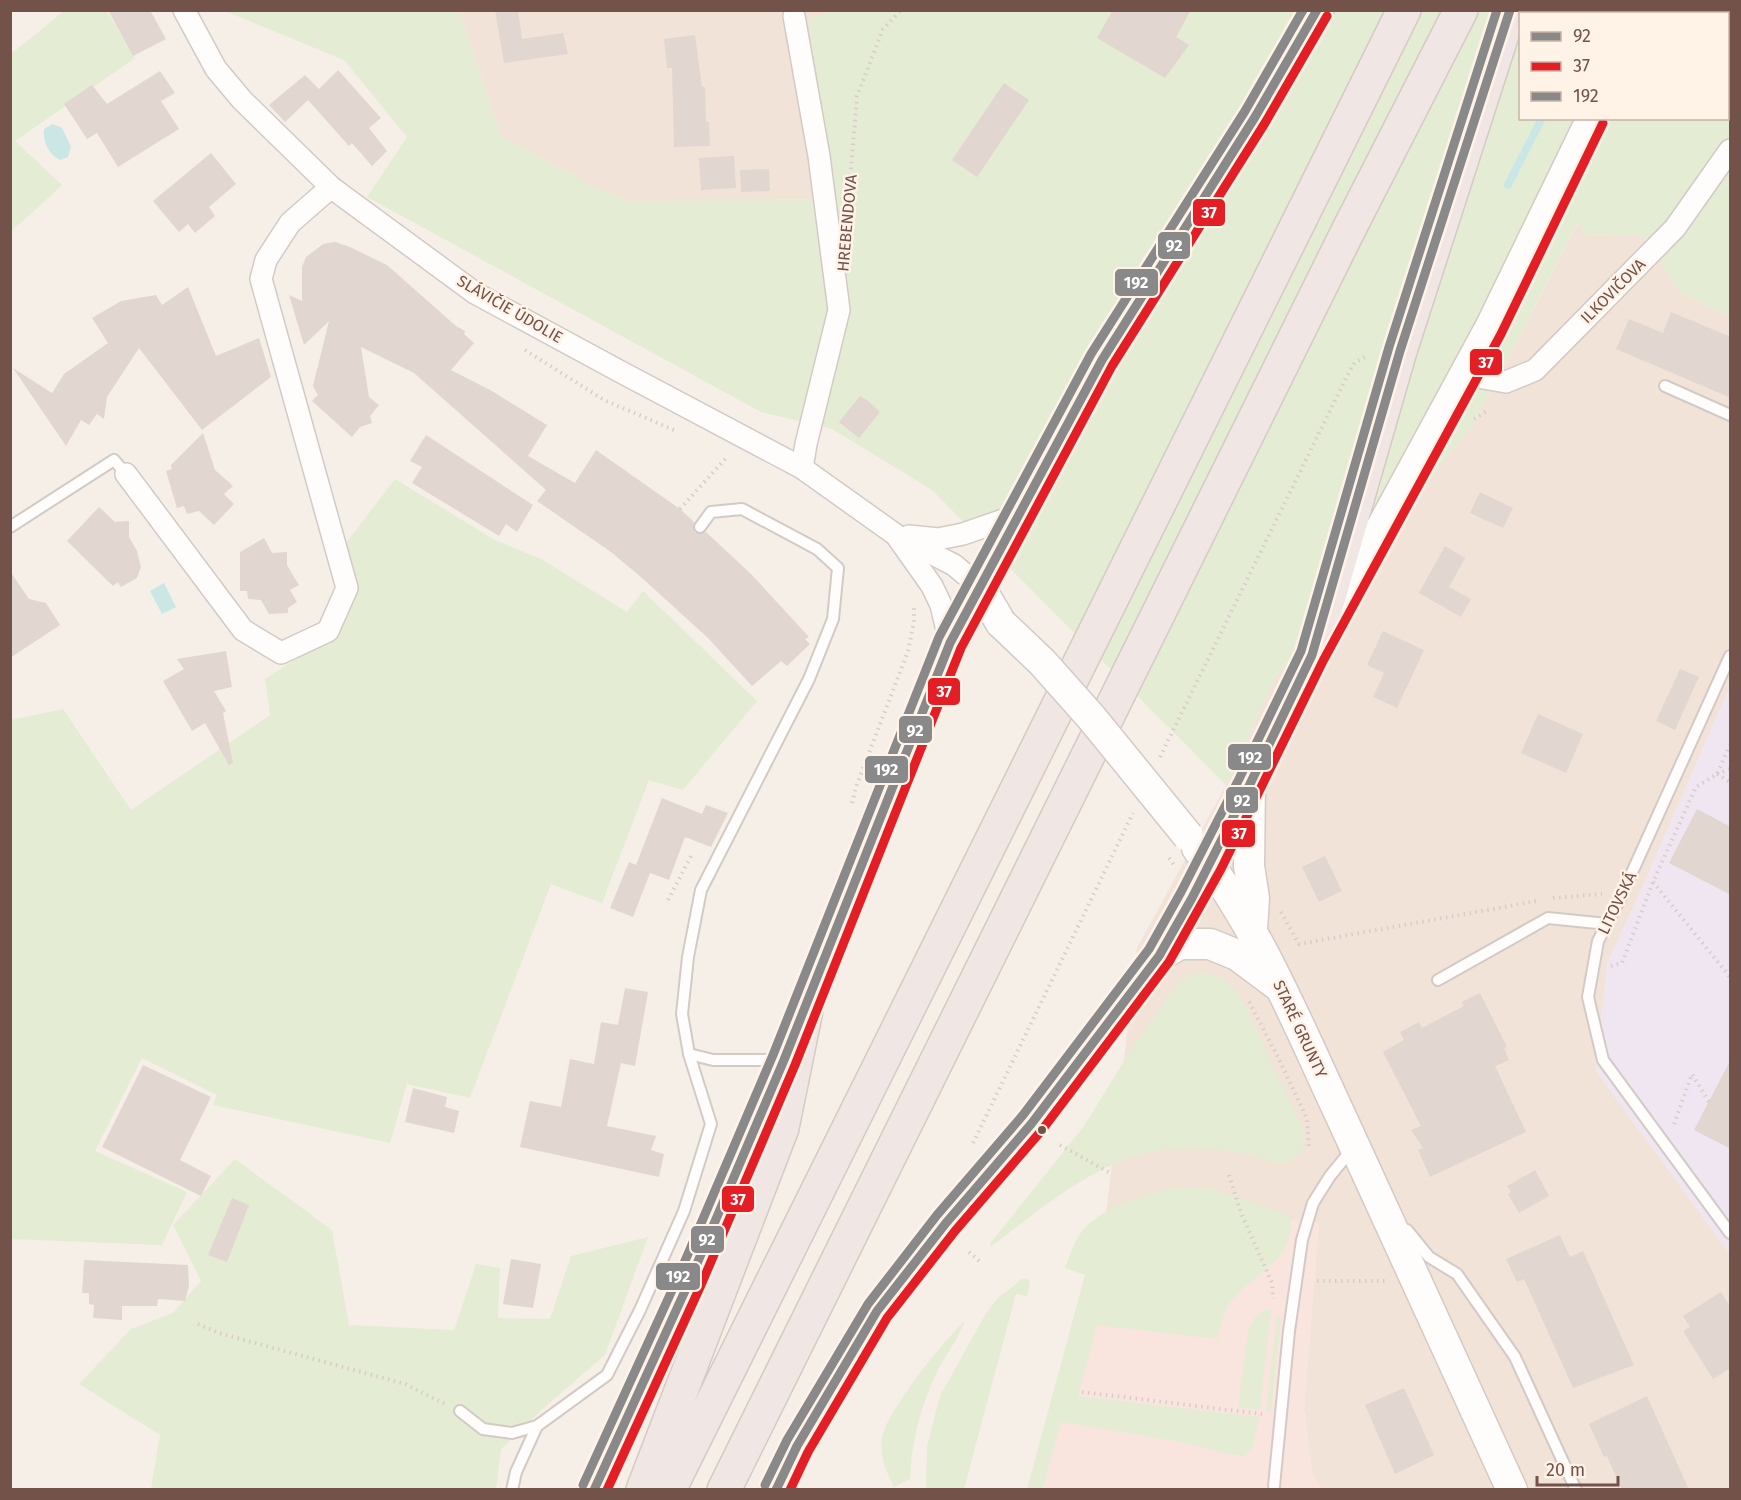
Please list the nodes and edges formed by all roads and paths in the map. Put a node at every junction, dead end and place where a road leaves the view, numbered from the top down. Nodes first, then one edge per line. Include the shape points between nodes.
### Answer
1 (184, 10) edge
2 (901, 10) edge
3 (1317, 10) edge
4 (1404, 10) edge
5 (1461, 10) edge
6 (1510, 10) edge
7 (794, 16) dead end
8 (1591, 120) edge
9 (1731, 150) edge
10 (332, 188) junction
11 (849, 198) dead end
12 (1466, 375) junction
13 (1665, 386) dead end
14 (1731, 415) edge
15 (731, 453) dead end
16 (802, 468) junction
17 (126, 474) joint
18 (680, 509) dead end
19 (1018, 515) junction
20 (700, 526) dead end
21 (10, 527) edge
22 (896, 535) junction
23 (932, 586) junction
24 (973, 598) junction
25 (914, 601) dead end
26 (914, 622) dead end
27 (950, 643) junction
28 (1312, 655) junction
29 (1731, 656) edge
30 (1731, 745) edge
31 (1731, 769) edge
32 (1717, 774) junction
33 (1731, 782) edge
34 (1250, 784) junction
35 (691, 856) dead end
36 (1210, 864) junction
37 (1653, 882) junction
38 (1609, 893) dead end
39 (1553, 898) dead end
40 (668, 900) dead end
41 (1542, 900) dead end
42 (1276, 902) dead end
43 (1607, 924) junction
44 (1252, 929) junction
45 (1159, 956) junction
46 (1593, 970) junction
47 (1731, 976) edge
48 (1438, 980) dead end
49 (1281, 988) junction
50 (1245, 997) dead end
51 (807, 1005) junction
52 (689, 1054) junction
53 (784, 1060) junction
54 (1709, 1102) dead end
55 (1060, 1145) dead end
56 (1355, 1145) junction
57 (1666, 1145) junction
58 (1309, 1148) dead end
59 (1110, 1173) dead end
60 (1229, 1175) dead end
61 (1378, 1195) junction
62 (1731, 1233) edge
63 (969, 1252) dead end
64 (980, 1262) dead end
65 (1317, 1281) dead end
66 (1385, 1281) dead end
67 (1272, 1283) dead end
68 (198, 1324) dead end
69 (1082, 1392) dead end
70 (460, 1412) joint
71 (1262, 1414) dead end
72 (537, 1426) junction
73 (1274, 1485) dead end
74 (512, 1490) edge
75 (594, 1490) edge
76 (643, 1490) edge
77 (669, 1490) edge
78 (724, 1490) edge
79 (776, 1490) edge
80 (1512, 1490) edge
81 (1576, 1490) edge

1 - 10 street, SLÁVIČIE ÚDOLIE via 216,69 242,100
2 - 11 path, HREBENDOVA via 882,29 857,96
3 - 19 main road via 1255,117 1102,360
4 - 77 highway
5 - 78 highway
6 - 28 highway via 1400,351
7 - 16 street via 819,156 839,310
8 - 12 street
9 - 12 street, ILKOVIČOVA via 1675,228 1535,370 1506,382
10 - 16 street, SLÁVIČIE ÚDOLIE via 475,293
10 - 17 street via 290,223 266,260 261,279 347,588 328,631 281,653 243,630
12 - 28 street
13 - 14 lane
15 - 18 path
16 - 22 street, SLÁVIČIE ÚDOLIE
17 - 21 lane via 114,460
19 - 22 street via 938,539
19 - 24 main road
20 - 52 lane via 711,512 742,509 817,549 838,568 833,619 809,679 701,890 682,1014
22 - 23 street, SLÁVIČIE ÚDOLIE
22 - 24 street, SLÁVIČIE ÚDOLIE via 954,565
23 - 24 street, SLÁVIČIE ÚDOLIE
23 - 27 street, SLÁVIČIE ÚDOLIE
24 - 27 main road
24 - 36 street, STARÉ GRUNTY, bridge via 1042,662
25 - 26 path
27 - 51 main road
28 - 34 main road
29 - 43 lane, LITOVSKÁ
30 - 32 path
31 - 32 path
32 - 33 path
32 - 37 path via 1696,787
34 - 36 main road
34 - 44 street
35 - 40 path
36 - 44 street, STARÉ GRUNTY
36 - 45 main road
37 - 46 path via 1622,963
37 - 47 path
38 - 39 path
41 - 42 path via 1299,944
43 - 46 lane, LITOVSKÁ via 1598,940
43 - 48 lane via 1548,918
44 - 49 street, STARÉ GRUNTY
45 - 49 street via 1180,944 1210,944 1237,955
45 - 79 main road via 1032,1123 877,1311 797,1446
46 - 57 lane, LITOVSKÁ via 1588,998 1603,1060
49 - 56 street, STARÉ GRUNTY
50 - 58 path via 1307,1119
51 - 53 main road
51 - 76 highway via 782,1128
52 - 53 lane via 713,1060
52 - 72 lane via 711,1124 684,1211 607,1375
53 - 75 main road
54 - 57 path via 1692,1074
55 - 59 path
56 - 61 street, STARÉ GRUNTY
56 - 73 lane via 1313,1203 1302,1240
57 - 62 lane, LITOVSKÁ
60 - 67 path
61 - 80 street, STARÉ GRUNTY
61 - 81 lane via 1429,1257 1457,1274 1515,1357
63 - 64 path
65 - 66 path
68 - 70 path via 405,1384
69 - 71 path
70 - 72 lane via 483,1429 512,1433
72 - 74 lane

